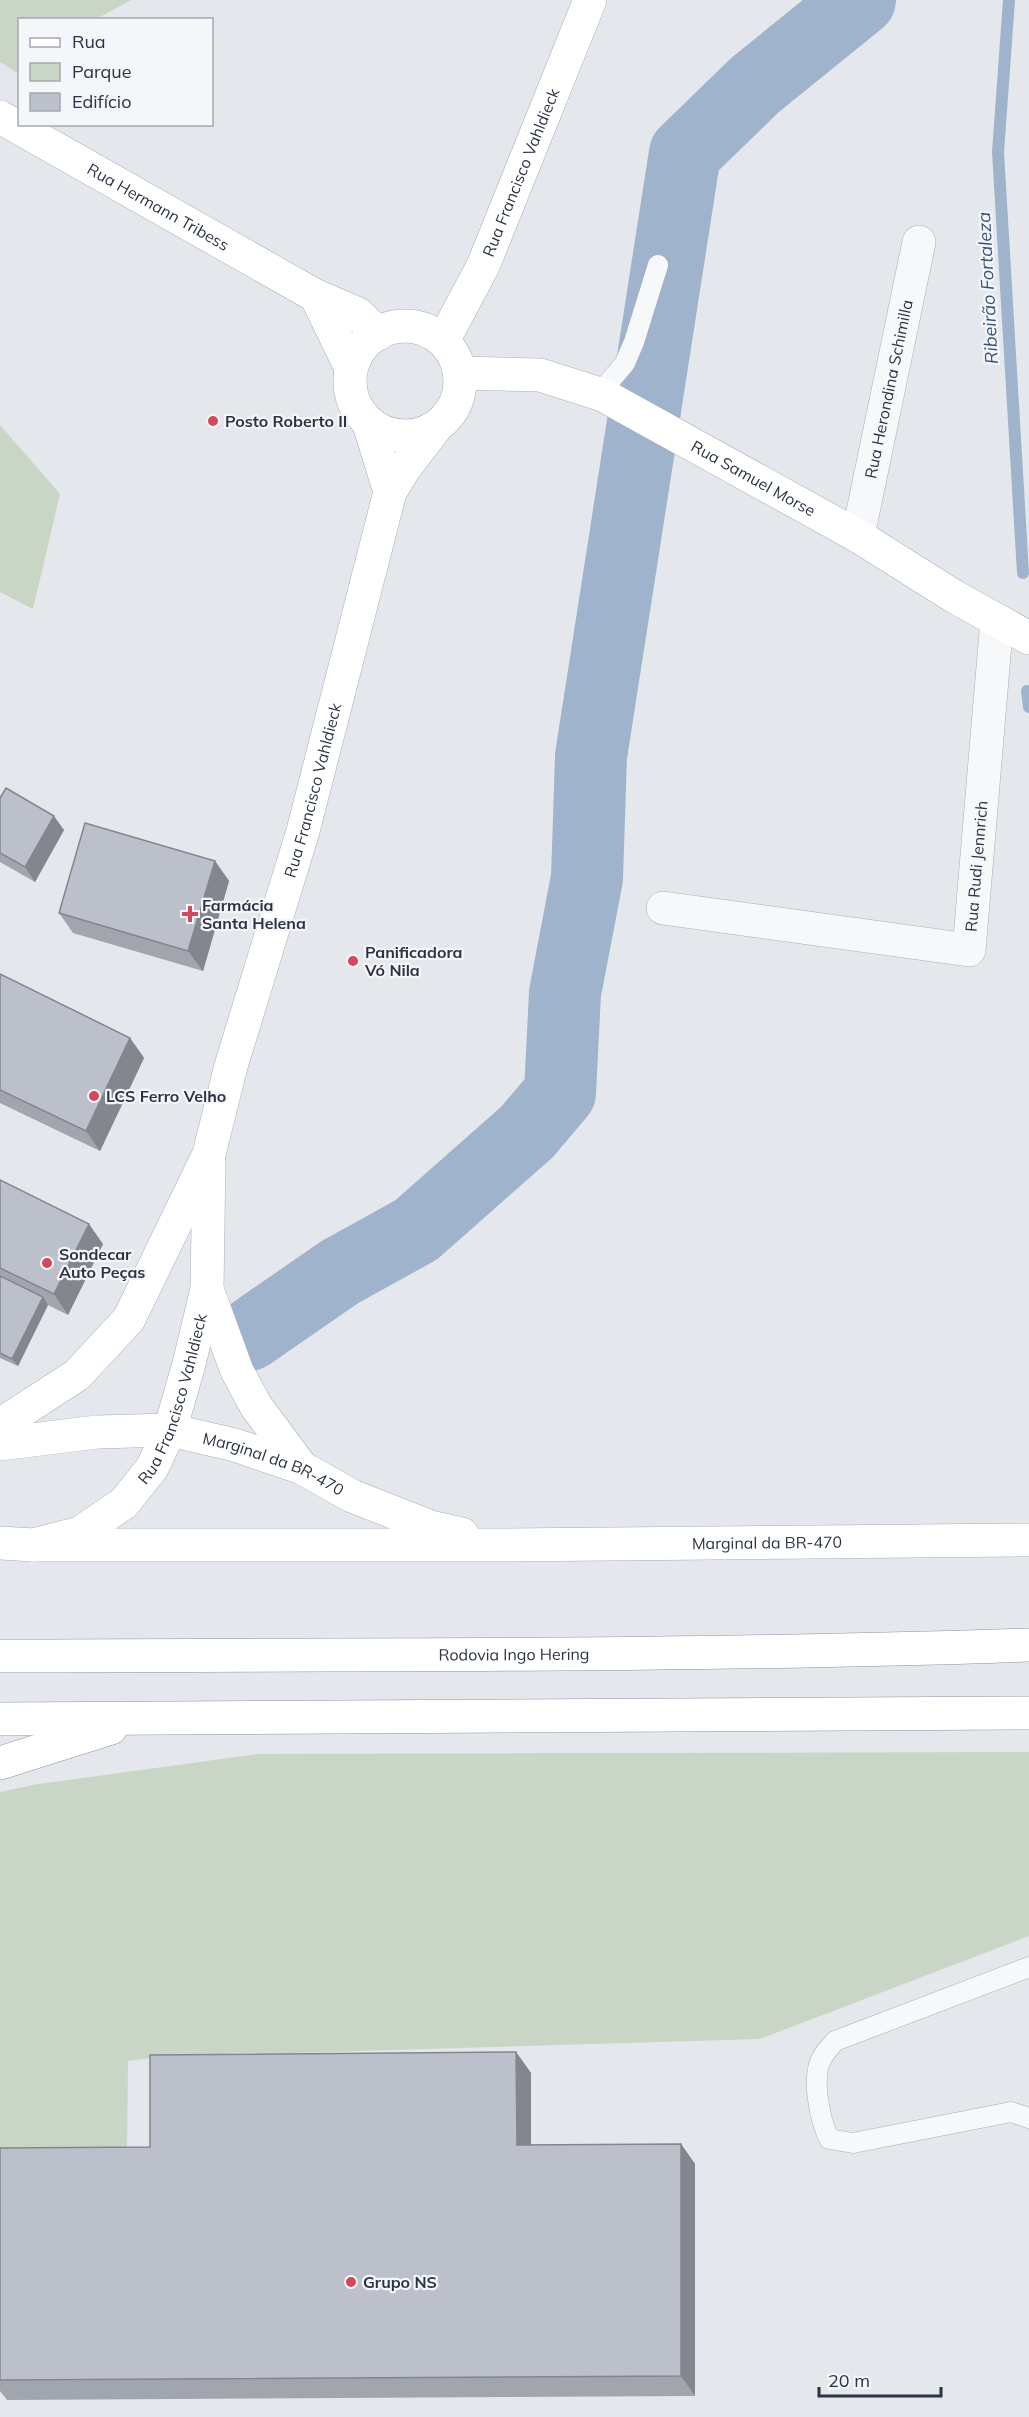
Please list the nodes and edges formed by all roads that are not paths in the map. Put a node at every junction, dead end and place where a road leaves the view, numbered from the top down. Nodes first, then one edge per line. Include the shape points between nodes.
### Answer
1 (590, 0) edge
2 (0, 117) edge
3 (919, 242) dead end
4 (658, 265) dead end
5 (316, 296) junction
6 (378, 334) junction
7 (443, 340) junction
8 (351, 368) junction
9 (460, 373) junction
10 (601, 394) junction
11 (369, 424) junction
12 (436, 427) junction
13 (390, 492) junction
14 (858, 536) junction
15 (997, 620) junction
16 (1029, 638) edge
17 (663, 908) dead end
18 (209, 1154) junction
19 (207, 1289) junction
20 (0, 1425) edge
21 (170, 1430) junction
22 (0, 1444) edge
23 (302, 1468) junction
24 (1029, 1540) edge
25 (0, 1543) edge
26 (33, 1545) junction
27 (504, 1545) junction
28 (1029, 1645) edge
29 (0, 1656) edge
30 (1029, 1713) edge
31 (141, 1718) junction
32 (0, 1719) edge
33 (0, 1763) edge
34 (1029, 1967) edge
35 (1029, 2118) edge

1 - 7 main road, Rua Francisco Vahldieck via 483,266
2 - 5 main road, Rua Hermann Tribess
3 - 14 street, Rua Herondina Schimilla
4 - 10 lane via 625,363
5 - 6 main road, Rua Hermann Tribess via 358,314
5 - 8 main road
6 - 7 main road via 394,327 412,327
6 - 8 main road via 366,342
7 - 9 main road
8 - 11 main road via 352,398
9 - 10 main road, Rua Samuel Morse via 540,375
9 - 12 main road, Rua Francisco Vahldieck via 459,393 451,413
10 - 14 main road, Rua Samuel Morse
11 - 12 main road via 396,436 417,436
11 - 13 main road
12 - 13 main road, Rua Francisco Vahldieck
13 - 18 main road, Rua Francisco Vahldieck via 303,831 231,1066
14 - 15 main road, Rua Samuel Morse
15 - 16 main road, Rua Samuel Morse
15 - 17 street, Rua Rudi Jennrich via 969,950
18 - 19 main road, Rua Francisco Vahldieck
18 - 20 main road, Rua Francisco Vahldieck via 129,1318 77,1375
19 - 21 main road, Rua Francisco Vahldieck
19 - 23 main road via 237,1371 256,1406
21 - 22 main road, Marginal da BR-470 via 97,1432
21 - 23 main road, Marginal da BR-470 via 235,1445
21 - 26 main road, Rua Francisco Vahldieck via 152,1468 124,1503 80,1533
23 - 27 main road, Marginal da BR-470 via 352,1496 431,1527
24 - 27 main road, Marginal da BR-470
25 - 26 main road, Rua Francisco Vahldieck
26 - 27 main road, Marginal da BR-470
28 - 29 main road, Rodovia Ingo Hering via 574,1653
30 - 31 main road
31 - 32 main road
31 - 33 main road
34 - 35 lane via 835,2041 821,2057 818,2080 820,2120 829,2139 853,2143 1011,2112

